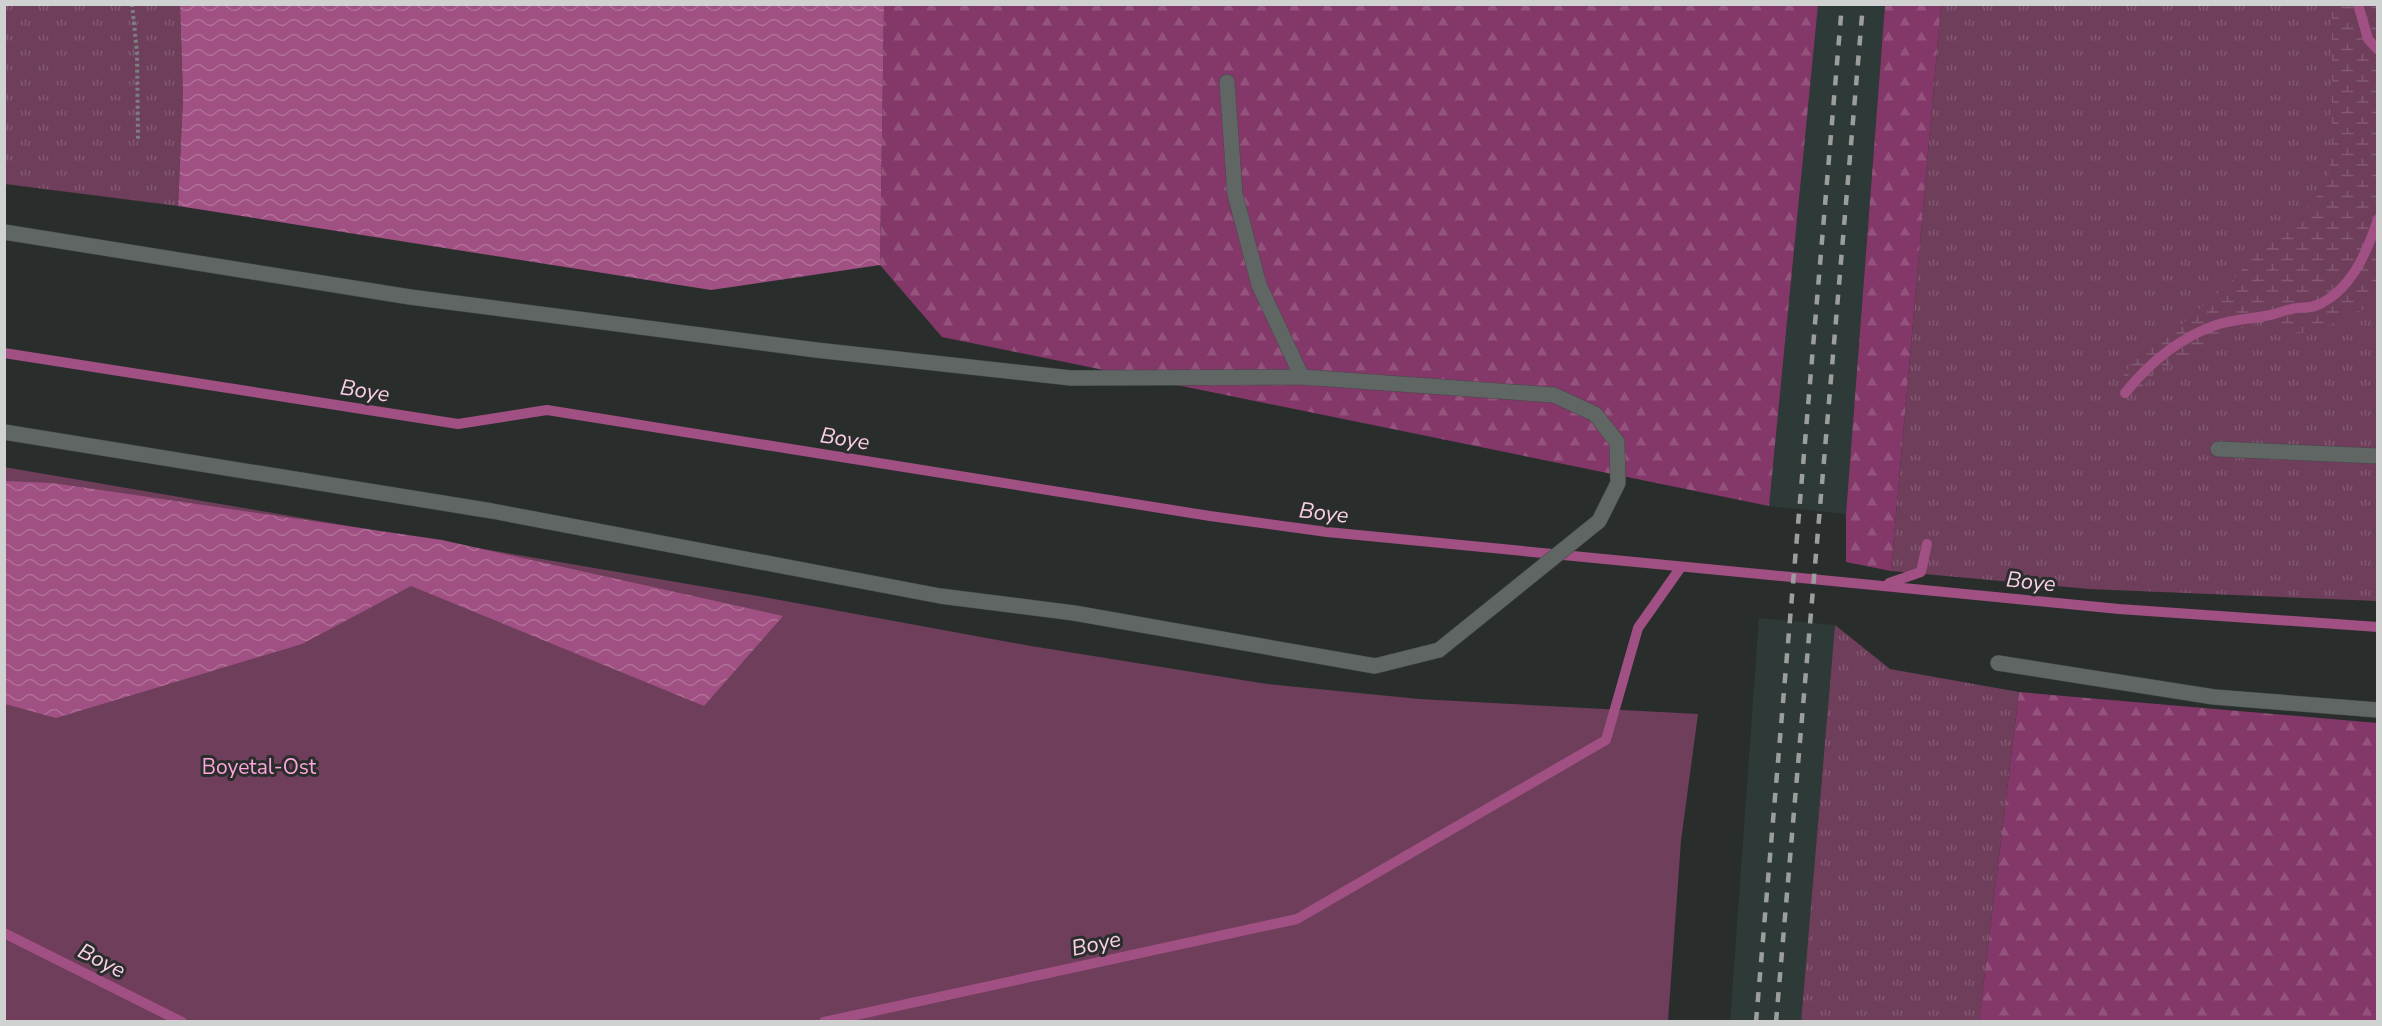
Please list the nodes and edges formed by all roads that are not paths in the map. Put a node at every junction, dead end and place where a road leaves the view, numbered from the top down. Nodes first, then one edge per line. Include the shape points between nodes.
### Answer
1 (1227, 82) dead end
2 (4, 232) edge
3 (1302, 377) junction
4 (4, 432) edge
5 (2218, 449) dead end
6 (2378, 456) edge
7 (1998, 663) dead end
8 (2378, 711) edge

1 - 3 lane via 1235,194 1259,285
2 - 3 lane via 410,297 816,350 1071,378
3 - 4 lane via 1554,395 1595,414 1617,442 1618,483 1599,520 1439,650 1375,666 1074,613 940,596 492,511
5 - 6 lane
7 - 8 lane via 2214,697

